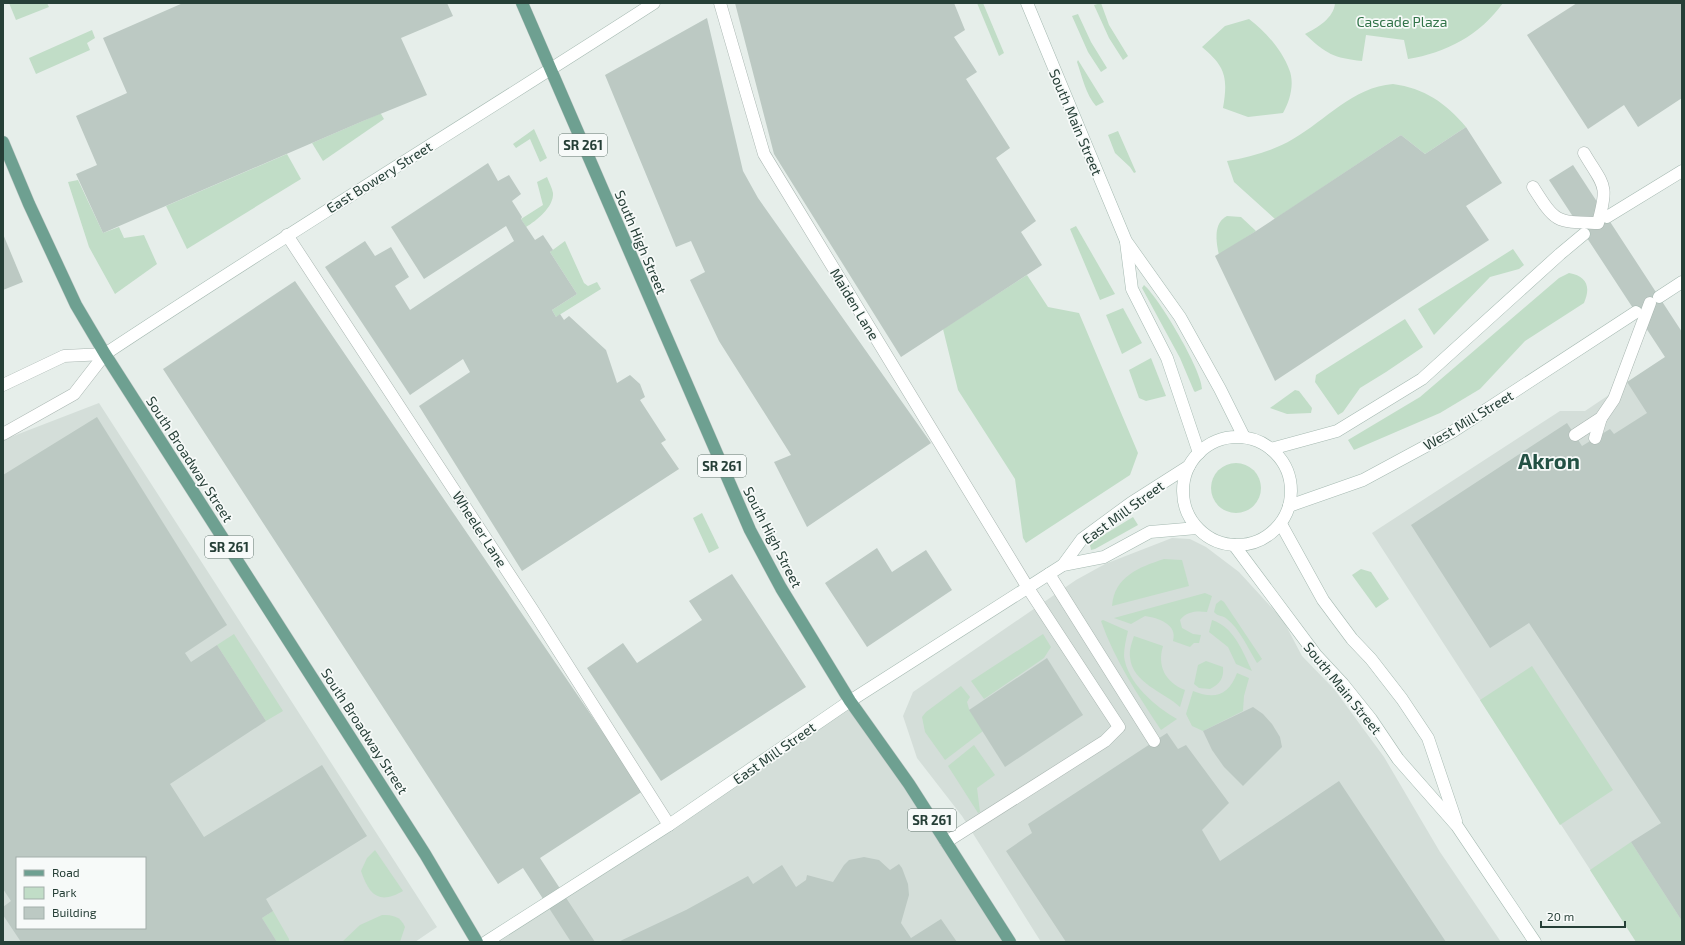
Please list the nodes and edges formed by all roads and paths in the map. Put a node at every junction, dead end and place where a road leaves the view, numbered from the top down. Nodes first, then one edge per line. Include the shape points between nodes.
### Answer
1 (522, 3) edge
2 (654, 3) edge
3 (720, 3) edge
4 (1027, 3) edge
5 (550, 70) junction
6 (3, 142) edge
7 (1584, 153) dead end
8 (1682, 171) edge
9 (1533, 187) dead end
10 (1607, 217) dead end
11 (1584, 234) dead end
12 (287, 235) junction
13 (1126, 241) junction
14 (1682, 282) edge
15 (1636, 312) dead end
16 (105, 354) junction
17 (3, 385) edge
18 (1601, 418) junction
19 (3, 434) edge
20 (1575, 435) dead end
21 (1244, 437) junction
22 (1595, 438) dead end
23 (1271, 449) junction
24 (1199, 453) junction
25 (1189, 466) junction
26 (1289, 506) junction
27 (1280, 524) junction
28 (1197, 528) junction
29 (1234, 545) junction
30 (1063, 565) junction
31 (1049, 574) junction
32 (1028, 588) junction
33 (850, 701) junction
34 (1154, 741) dead end
35 (670, 825) junction
36 (1457, 826) junction
37 (946, 842) junction
38 (477, 942) edge
39 (486, 942) edge
40 (1010, 942) edge
41 (1535, 942) edge

1 - 5 main road, South High Street / SR 261
2 - 5 street, East Bowery Street
3 - 32 street, Maiden Lane via 764,154
4 - 13 street, South Main Street
5 - 12 street, East Bowery Street
5 - 33 main road, South High Street / SR 261 via 750,530 781,588
6 - 16 main road, South Broadway Street / SR 261 via 76,305
7 - 9 street via 1604,187 1605,198 1598,223 1556,219 1547,210
8 - 10 street
11 - 23 street via 1422,379 1336,431
12 - 16 street, East Bowery Street
12 - 35 street, Wheeler Lane
13 - 21 street, South Main Street via 1180,317
13 - 24 street, South Main Street via 1132,289 1167,358
14 - 18 street via 1654,300 1614,399
15 - 26 street, West Mill Street via 1452,432 1363,480
16 - 17 street via 64,356
16 - 19 street, East Bowery Street via 74,394
16 - 38 main road, South Broadway Street / SR 261 via 426,854
18 - 20 street
18 - 22 street
21 - 23 street
21 - 24 street via 1212,443
23 - 26 street via 1282,460 1288,474 1291,490
24 - 25 street
25 - 28 street via 1184,482 1183,499 1188,515
25 - 30 street, East Mill Street via 1082,539
26 - 27 street
27 - 29 street via 1268,536 1252,544
27 - 36 street, South Main Street via 1323,600 1402,699 1428,738
28 - 29 street via 1220,543
28 - 30 street, East Mill Street via 1150,532 1104,557
29 - 36 street, South Main Street via 1316,655 1371,718 1398,759
30 - 31 street, East Mill Street
31 - 32 street, East Mill Street
31 - 34 street
32 - 33 street, East Mill Street
32 - 37 street, Maiden Lane via 1118,727 1106,741
33 - 35 street, East Mill Street
33 - 37 main road, South High Street / SR 261 via 909,784
35 - 39 street, East Mill Street
36 - 41 street, South Main Street
37 - 40 main road, South High Street / SR 261

